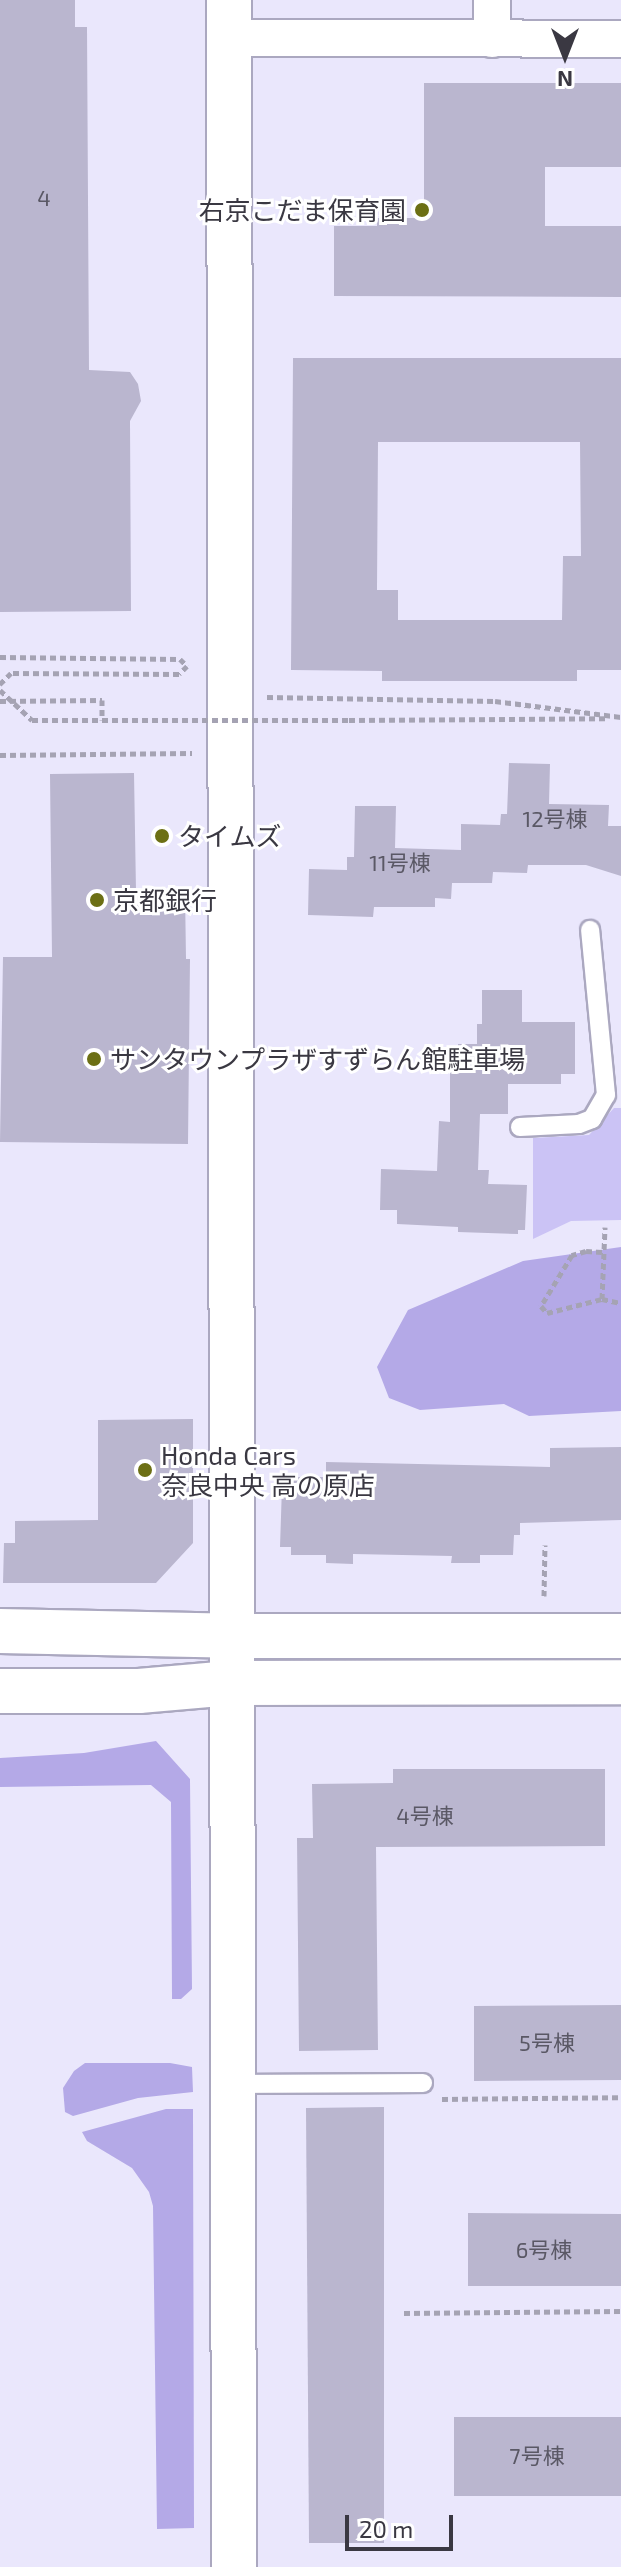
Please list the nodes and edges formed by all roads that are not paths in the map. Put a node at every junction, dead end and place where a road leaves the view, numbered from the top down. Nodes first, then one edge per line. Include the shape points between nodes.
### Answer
1 (492, 0) edge
2 (230, 19) edge
3 (492, 39) junction
4 (621, 39) edge
5 (590, 930) dead end
6 (614, 1096) edge
7 (520, 1127) dead end
8 (0, 1631) edge
9 (232, 1636) junction
10 (621, 1636) edge
11 (621, 1682) edge
12 (231, 1683) junction
13 (0, 1691) edge
14 (423, 2083) dead end
15 (234, 2084) junction
16 (234, 2567) edge

1 - 3 street
2 - 3 street
2 - 9 street
3 - 4 street
5 - 6 lane
6 - 7 lane via 592,1119 579,1124
8 - 9 street
9 - 10 street
9 - 12 street
11 - 12 street
12 - 13 street via 139,1691
12 - 15 street
14 - 15 lane
15 - 16 street

